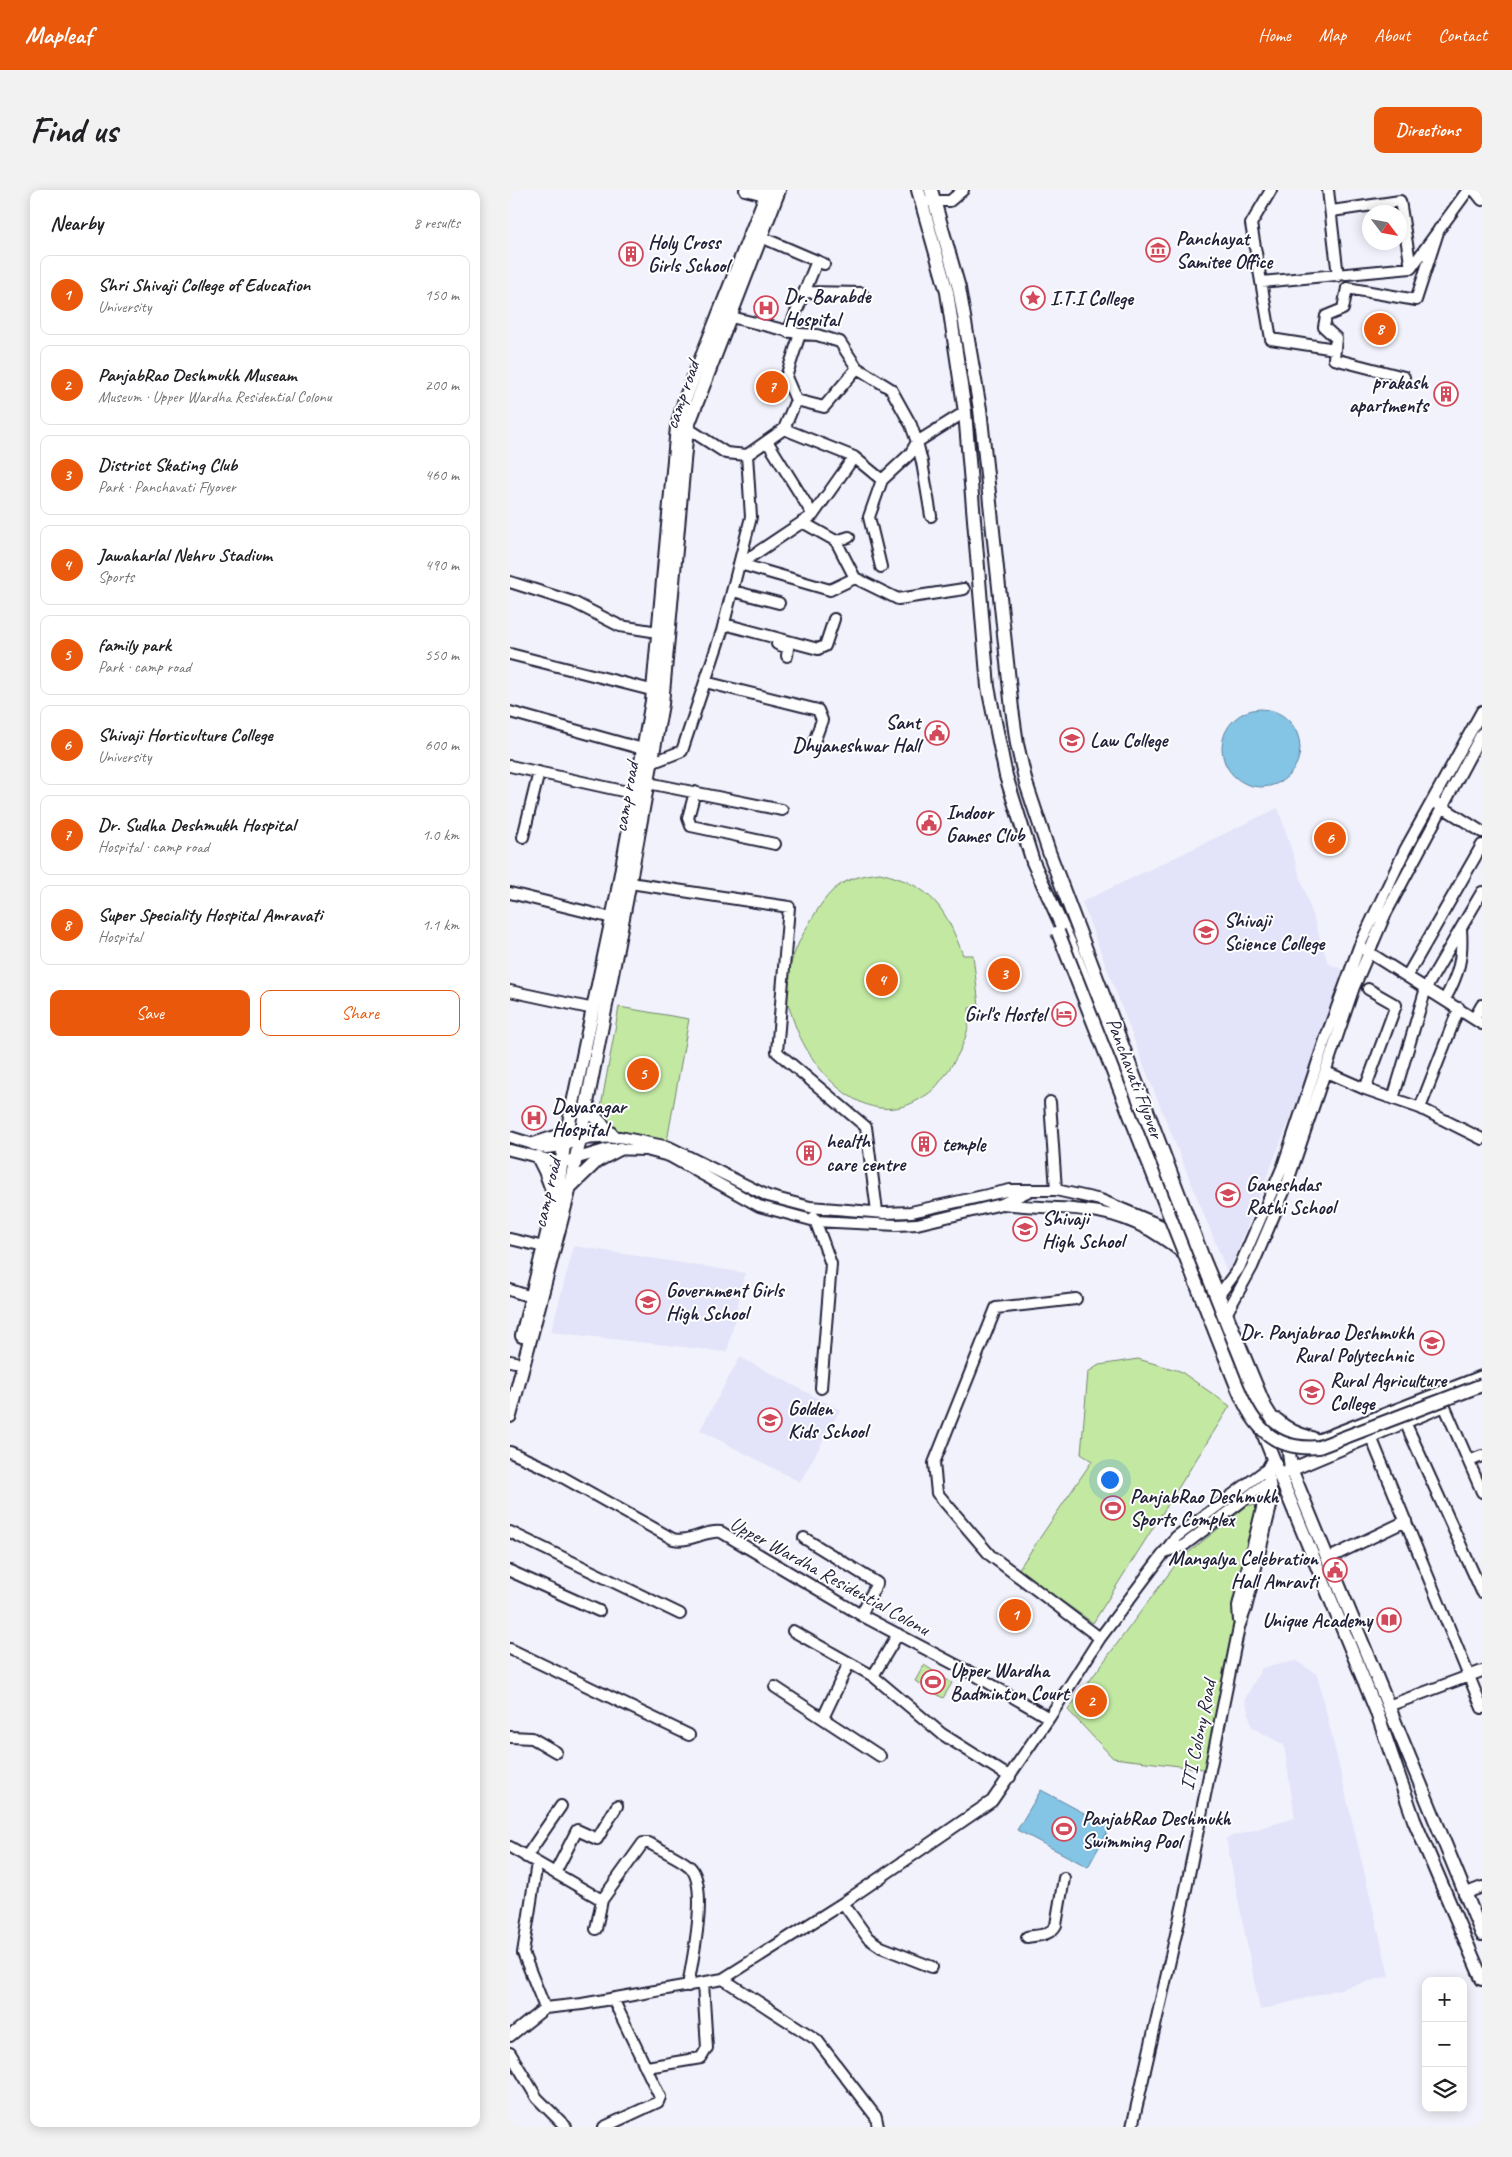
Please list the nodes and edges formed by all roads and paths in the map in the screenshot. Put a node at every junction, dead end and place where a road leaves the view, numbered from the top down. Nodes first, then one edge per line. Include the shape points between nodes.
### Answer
1 (745, 190) edge
2 (963, 190) edge
3 (1271, 190) edge
4 (1328, 190) edge
5 (1468, 190) edge
6 (1474, 190) edge
7 (920, 196) edge
8 (933, 196) edge
9 (771, 197) edge
10 (1482, 200) edge
11 (1332, 211) junction
12 (1439, 230) junction
13 (761, 237) junction
14 (1411, 268) junction
15 (1338, 276) junction
16 (1261, 282) junction
17 (804, 292) junction
18 (862, 293) dead end
19 (724, 316) junction
20 (788, 332) junction
21 (800, 334) junction
22 (1335, 349) junction
23 (857, 368) junction
24 (1404, 377) dead end
25 (796, 400) junction
26 (980, 409) junction
27 (965, 412) junction
28 (687, 428) junction
29 (784, 429) junction
30 (768, 441) junction
31 (917, 442) junction
32 (985, 449) junction
33 (969, 450) junction
34 (747, 455) junction
35 (854, 457) junction
36 (882, 480) junction
37 (813, 515) junction
38 (931, 516) dead end
39 (802, 522) junction
40 (849, 537) dead end
41 (836, 541) junction
42 (740, 564) junction
43 (881, 567) dead end
44 (855, 578) junction
45 (668, 585) junction
46 (512, 586) edge
47 (964, 589) dead end
48 (733, 591) junction
49 (779, 603) dead end
50 (834, 619) dead end
51 (723, 628) junction
52 (658, 632) junction
53 (510, 654) edge
54 (787, 656) dead end
55 (705, 682) junction
56 (658, 692) junction
57 (1482, 711) edge
58 (510, 712) edge
59 (1482, 733) edge
60 (814, 742) dead end
61 (643, 749) junction
62 (652, 763) junction
63 (510, 766) edge
64 (539, 772) junction
65 (648, 783) junction
66 (695, 792) junction
67 (640, 795) junction
68 (1431, 800) junction
69 (1441, 806) junction
70 (782, 810) dead end
71 (1482, 832) edge
72 (523, 837) dead end
73 (775, 844) dead end
74 (1482, 845) edge
75 (630, 883) junction
76 (1482, 892) edge
77 (510, 893) edge
78 (1056, 913) junction
79 (612, 918) junction
80 (1461, 928) junction
81 (1360, 947) junction
82 (1370, 952) junction
83 (1407, 976) junction
84 (1426, 988) junction
85 (1368, 989) dead end
86 (510, 991) edge
87 (1445, 999) junction
88 (1482, 1005) edge
89 (1459, 1008) junction
90 (594, 1009) junction
91 (1478, 1021) edge
92 (1326, 1072) junction
93 (1365, 1089) junction
94 (1393, 1099) junction
95 (1050, 1102) dead end
96 (587, 1103) junction
97 (1420, 1108) junction
98 (1306, 1115) junction
99 (567, 1133) junction
100 (614, 1137) junction
101 (510, 1138) edge
102 (580, 1139) junction
103 (1482, 1139) edge
104 (534, 1144) junction
105 (564, 1146) junction
106 (620, 1149) junction
107 (510, 1150) edge
108 (538, 1157) junction
109 (574, 1158) junction
110 (561, 1163) junction
111 (569, 1189) junction
112 (1056, 1190) junction
113 (1030, 1191) junction
114 (556, 1200) junction
115 (1002, 1204) junction
116 (810, 1206) junction
117 (877, 1211) junction
118 (816, 1221) junction
119 (510, 1239) edge
120 (544, 1248) junction
121 (1187, 1251) junction
122 (1203, 1258) junction
123 (510, 1290) edge
124 (531, 1297) junction
125 (1215, 1298) junction
126 (1076, 1299) dead end
127 (1224, 1319) junction
128 (513, 1361) edge
129 (1482, 1377) edge
130 (510, 1384) edge
131 (1482, 1385) edge
132 (821, 1388) dead end
133 (1482, 1391) edge
134 (1444, 1405) junction
135 (1265, 1408) junction
136 (510, 1416) edge
137 (1405, 1422) junction
138 (1371, 1436) junction
139 (1320, 1440) junction
140 (1288, 1444) junction
141 (510, 1452) edge
142 (1482, 1456) edge
143 (1469, 1461) junction
144 (1276, 1472) junction
145 (1482, 1492) edge
146 (1406, 1520) junction
147 (510, 1532) edge
148 (804, 1538) dead end
149 (1327, 1559) junction
150 (510, 1571) edge
151 (1326, 1573) junction
152 (1482, 1592) edge
153 (599, 1611) dead end
154 (680, 1614) dead end
155 (861, 1615) junction
156 (793, 1631) dead end
157 (898, 1634) junction
158 (1100, 1638) junction
159 (510, 1649) edge
160 (849, 1663) junction
161 (1482, 1671) edge
162 (873, 1676) junction
163 (1468, 1676) junction
164 (775, 1687) dead end
165 (1388, 1706) junction
166 (1482, 1708) edge
167 (823, 1718) junction
168 (1049, 1718) junction
169 (688, 1735) dead end
170 (510, 1737) edge
171 (556, 1752) dead end
172 (880, 1756) dead end
173 (1010, 1777) junction
174 (561, 1806) dead end
175 (616, 1806) dead end
176 (510, 1847) edge
177 (526, 1857) junction
178 (537, 1863) junction
179 (555, 1873) junction
180 (1064, 1878) dead end
181 (1482, 1887) edge
182 (1464, 1894) junction
183 (602, 1900) junction
184 (842, 1903) junction
185 (596, 1929) dead end
186 (1482, 1934) edge
187 (1027, 1937) dead end
188 (932, 1967) dead end
189 (1482, 1979) edge
190 (723, 1980) junction
191 (703, 1983) junction
192 (688, 1986) junction
193 (613, 1999) junction
194 (545, 2008) junction
195 (510, 2036) edge
196 (510, 2053) edge
197 (647, 2067) junction
198 (566, 2127) edge
199 (604, 2127) edge
200 (878, 2127) edge
201 (1132, 2127) edge

1 - 9 street
2 - 8 street via 950,201
3 - 16 street via 1251,224
4 - 11 street
5 - 12 street
6 - 10 street
7 - 8 street
7 - 27 main road via 946,292
8 - 26 main road via 958,288
9 - 13 main road, camp road
9 - 19 main road, camp road
11 - 14 street via 1400,201
11 - 15 street
12 - 14 street
12 - 22 street via 1416,300 1347,288 1343,309 1326,316 1324,327 1336,338
13 - 17 street via 820,262
13 - 19 main road, camp road
14 - 15 street
15 - 16 street
16 - 22 street via 1271,339
17 - 18 street
17 - 20 street
19 - 20 street
19 - 28 main road, camp road
19 - 45 main road, camp road via 685,399 677,427
20 - 21 street
21 - 23 street via 817,334 840,342
21 - 25 street via 786,377
22 - 24 street via 1334,359
23 - 25 street via 824,407
23 - 31 street via 891,389 912,425
25 - 29 street
26 - 27 main road
26 - 32 main road
27 - 31 street
27 - 33 main road
28 - 34 street via 726,453
28 - 45 main road, camp road
29 - 30 street
29 - 35 street
30 - 34 street
30 - 37 street
31 - 36 street via 910,454
31 - 38 street
32 - 33 main road
32 - 122 main road via 1012,709 1026,783 1049,852
33 - 78 main road via 992,714 1006,776 1033,862
34 - 42 street via 752,517
35 - 36 street
35 - 37 street
36 - 43 street via 869,517
37 - 39 street
39 - 41 street
39 - 42 street
40 - 41 street
41 - 44 street
42 - 44 street via 830,590
42 - 48 street
44 - 47 street via 898,599
45 - 52 main road, camp road
45 - 56 main road, camp road
46 - 52 street via 573,602 620,626
48 - 49 street
48 - 51 street
50 - 51 street via 825,646 818,649
51 - 54 street via 786,646
51 - 55 street
52 - 56 main road, camp road
53 - 56 street
55 - 60 street via 818,710 822,720
55 - 62 street via 682,751
56 - 61 main road, camp road
56 - 62 main road, camp road
57 - 68 street
58 - 61 street
59 - 69 street
61 - 67 main road, camp road
62 - 65 main road, camp road
63 - 64 street
64 - 67 street
64 - 72 street
65 - 66 street
65 - 67 main road, camp road
66 - 70 street
66 - 73 street via 688,818 691,826
67 - 75 main road, camp road
67 - 79 main road, camp road
68 - 69 street
68 - 81 street
69 - 71 street
69 - 82 street via 1385,915
74 - 83 street
75 - 96 main road, camp road
75 - 117 street via 789,907 776,1052 866,1127
76 - 80 street
77 - 79 street
78 - 121 main road
78 - 121 main road, Panchavati Flyover, bridge via 1058,932
79 - 90 main road, camp road
80 - 84 street
80 - 87 street via 1462,951 1456,979
81 - 82 street
81 - 98 street via 1325,1040
82 - 83 street
82 - 92 street via 1354,987
83 - 84 street
84 - 87 street
84 - 94 street
85 - 93 street via 1396,1005
86 - 90 street
87 - 89 street
88 - 91 street
89 - 91 street
89 - 97 street
90 - 99 main road, camp road
92 - 93 street
92 - 98 street
93 - 94 street
94 - 97 street
95 - 112 street
96 - 100 main road via 594,1116
96 - 102 main road, camp road
97 - 103 street
98 - 125 street via 1239,1268
98 - 127 street via 1286,1187 1252,1267
99 - 104 main road
99 - 105 main road, camp road
100 - 102 street
100 - 116 street via 669,1147 768,1196
101 - 104 street
102 - 105 street
102 - 109 main road, camp road
104 - 105 street via 546,1148
105 - 110 main road, camp road
106 - 109 street
106 - 111 main road via 597,1161
106 - 118 street via 646,1150 669,1156 760,1206
107 - 108 street
108 - 110 street
108 - 114 main road
109 - 110 street
109 - 111 main road, camp road
110 - 114 main road, camp road
111 - 136 main road, camp road
112 - 113 street
112 - 121 street via 1109,1203 1160,1225
113 - 115 street
113 - 117 street via 1004,1191 911,1212
114 - 120 main road, camp road
115 - 118 street via 904,1225
115 - 121 street, Panchavati Flyover via 1096,1210 1118,1216
116 - 117 street
116 - 118 street
118 - 132 street via 831,1264
119 - 120 street
120 - 124 main road, camp road
121 - 122 street
121 - 125 main road
121 - 131 main road, Panchavati Flyover, bridge via 1248,1409 1262,1431 1272,1439 1291,1446 1319,1447
122 - 125 main road
123 - 124 street
124 - 128 main road, camp road
125 - 127 main road
126 - 158 street via 996,1308 934,1462 937,1492 990,1554
127 - 135 main road
127 - 144 main road
128 - 130 main road, camp road
129 - 139 main road
133 - 134 main road
134 - 137 main road
134 - 143 street
135 - 139 main road via 1283,1426 1299,1435
135 - 140 main road
137 - 138 main road
137 - 152 street
138 - 144 main road
138 - 146 street
139 - 140 main road
140 - 144 main road
140 - 144 main road
141 - 155 street, Upper Wardha Residential Colonu via 548,1469 672,1539 683,1541 721,1532
142 - 143 street
143 - 145 street
144 - 149 main road
144 - 151 main road
144 - 158 street via 1176,1537
144 - 201 street, ITI Colony Road via 1273,1498 1239,1627 1184,1899
146 - 149 street
146 - 163 street
147 - 154 street
148 - 155 street via 877,1583
149 - 151 main road
150 - 153 street
151 - 165 main road
151 - 189 main road via 1414,1820
155 - 157 street, Upper Wardha Residential Colonu
156 - 160 street
157 - 162 street
157 - 168 street, Upper Wardha Residential Colonu
158 - 168 street
159 - 169 street
160 - 162 street
160 - 167 street
161 - 163 street
162 - 173 street via 942,1734
163 - 165 street
163 - 166 street
164 - 167 street
165 - 182 main road
167 - 172 street
168 - 173 street
170 - 171 street via 532,1738
173 - 184 street via 992,1801
174 - 177 street
175 - 179 street via 597,1839 577,1830
176 - 177 street
177 - 178 street
178 - 179 street
178 - 194 street via 523,1953
179 - 183 street
180 - 187 street via 1053,1930 1048,1934
181 - 182 street
182 - 186 main road
183 - 185 street
183 - 192 street via 643,1843 649,1843 690,1866 700,1900
184 - 188 street via 880,1948
184 - 190 street
190 - 191 street
190 - 200 street via 817,2040 876,2118
191 - 192 street
191 - 197 street via 706,2052 701,2058
192 - 193 street
193 - 194 street
193 - 197 street
194 - 195 street
196 - 198 street via 537,2098
197 - 199 street via 660,2099

